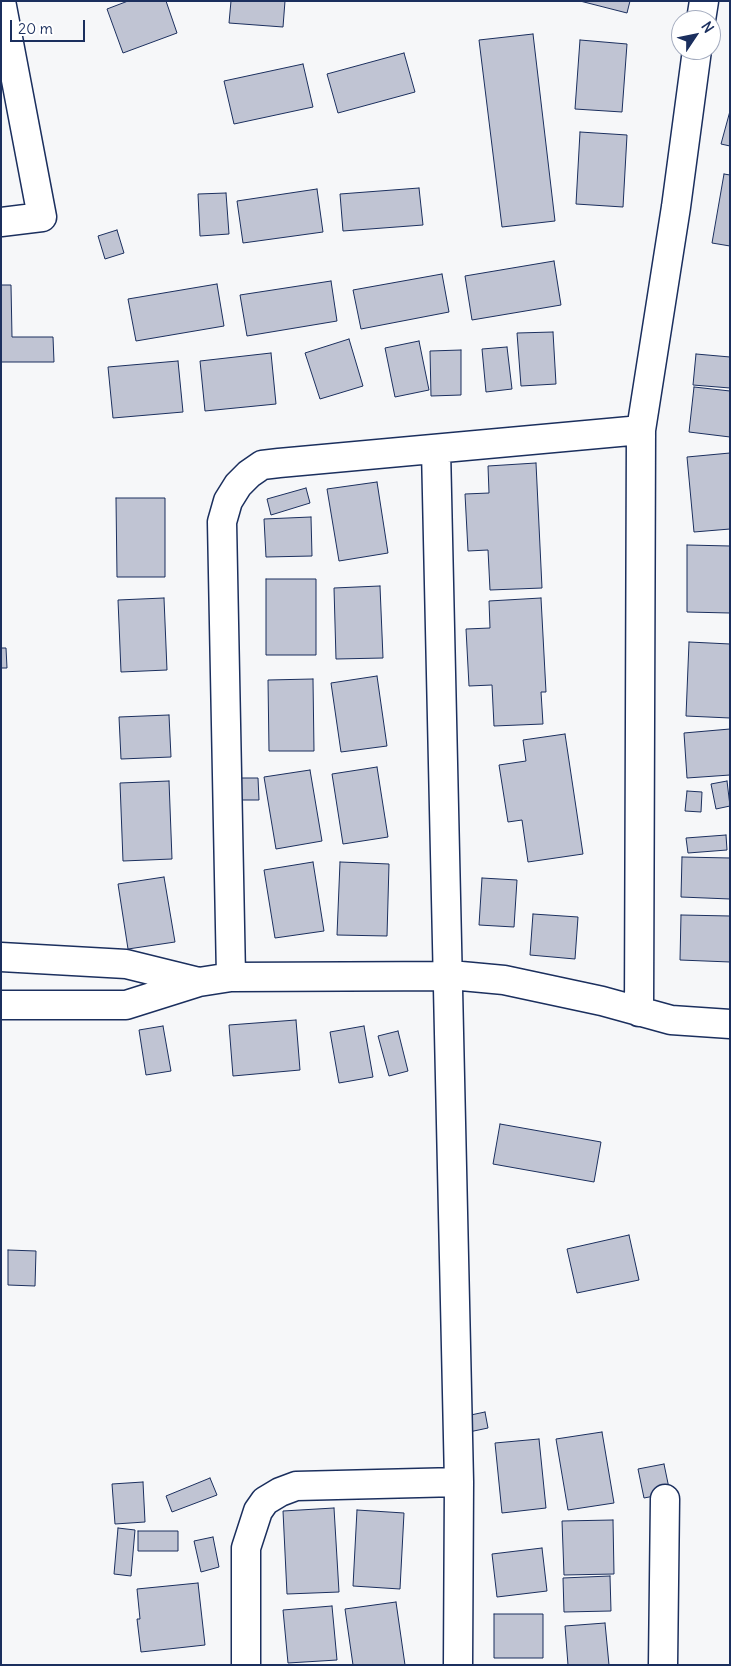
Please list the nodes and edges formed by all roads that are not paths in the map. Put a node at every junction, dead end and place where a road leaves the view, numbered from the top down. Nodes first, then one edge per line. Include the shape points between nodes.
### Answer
1 (2, 1) edge
2 (696, 60) edge
3 (1, 222) edge
4 (641, 430) junction
5 (436, 449) junction
6 (1, 957) edge
7 (446, 976) junction
8 (231, 977) junction
9 (199, 982) junction
10 (1, 1005) edge
11 (639, 1012) junction
12 (730, 1024) edge
13 (459, 1482) junction
14 (665, 1499) dead end
15 (246, 1665) edge
16 (458, 1665) edge
17 (662, 1665) edge

1 - 3 street via 42,217
2 - 4 street
4 - 5 street
4 - 11 street
5 - 7 street
5 - 8 street via 262,465 238,485 228,501 222,522
6 - 9 street via 126,964
7 - 8 street
7 - 11 street via 504,980
7 - 13 street
8 - 9 street
9 - 10 street via 126,1006
11 - 12 street via 671,1020
13 - 15 street via 296,1486 265,1501 246,1548
13 - 16 street
14 - 17 street

